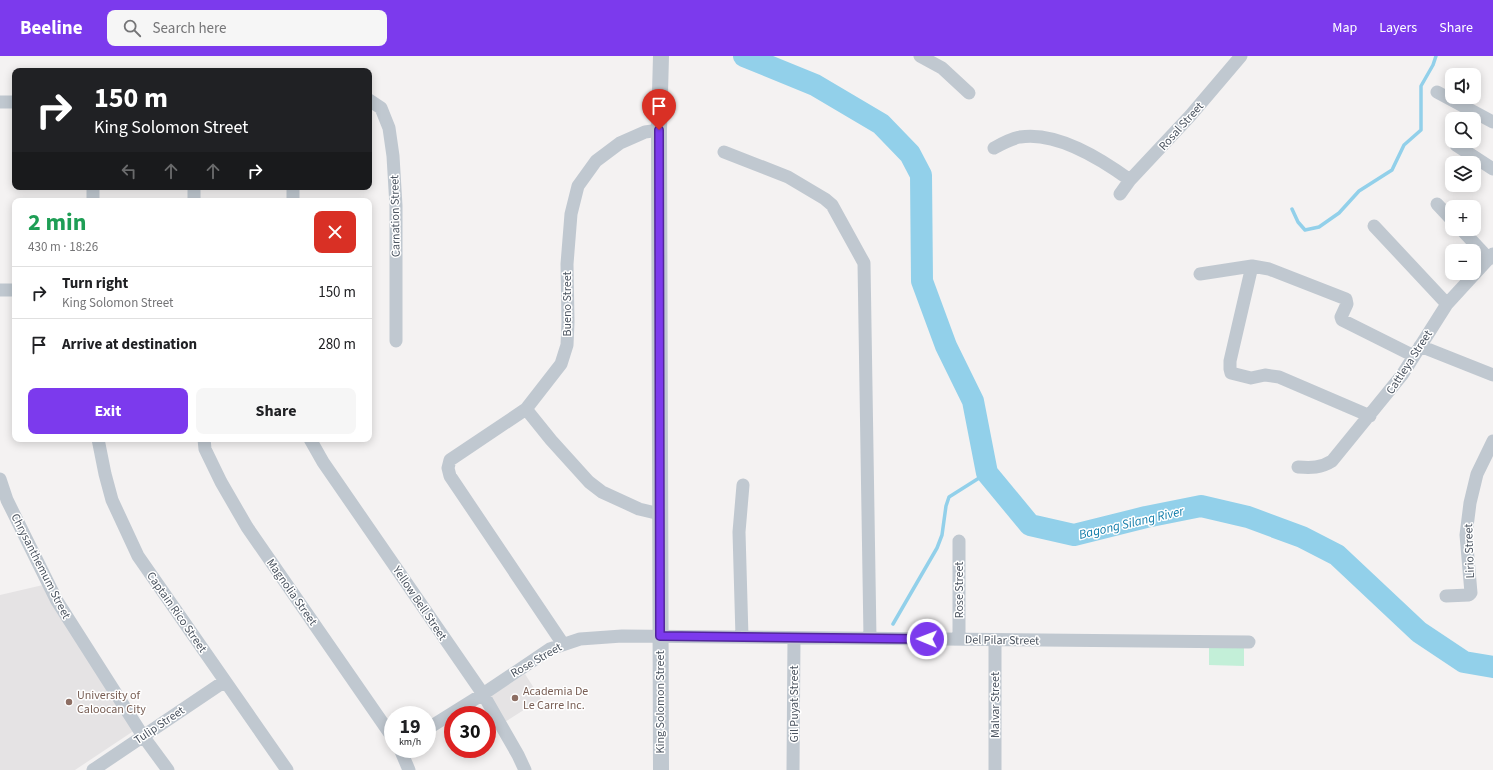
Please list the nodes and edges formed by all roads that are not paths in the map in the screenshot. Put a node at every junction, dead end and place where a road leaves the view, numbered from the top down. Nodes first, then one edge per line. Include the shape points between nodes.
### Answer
1 (920, 56) edge
2 (1241, 56) edge
3 (661, 60) edge
4 (1437, 92) dead end
5 (969, 93) dead end
6 (0, 102) edge
7 (12, 102) edge
8 (372, 102) edge
9 (1493, 122) edge
10 (659, 130) junction
11 (994, 148) dead end
12 (1461, 148) edge
13 (724, 152) dead end
14 (1493, 169) edge
15 (1130, 180) junction
16 (1120, 194) dead end
17 (1437, 204) dead end
18 (1445, 213) edge
19 (1374, 226) dead end
20 (1469, 236) edge
21 (1491, 256) edge
22 (1252, 266) junction
23 (1200, 274) dead end
24 (0, 290) edge
25 (12, 290) edge
26 (1447, 304) junction
27 (396, 341) dead end
28 (1417, 351) junction
29 (1493, 375) edge
30 (526, 409) junction
31 (1370, 416) junction
32 (1493, 441) edge
33 (99, 442) edge
34 (204, 442) edge
35 (312, 442) edge
36 (1298, 467) dead end
37 (0, 479) edge
38 (743, 485) dead end
39 (660, 514) junction
40 (959, 541) dead end
41 (1446, 596) dead end
42 (660, 636) junction
43 (742, 637) junction
44 (794, 638) junction
45 (870, 638) junction
46 (959, 640) junction
47 (995, 640) junction
48 (1249, 642) dead end
49 (563, 644) junction
50 (225, 681) junction
51 (483, 694) junction
52 (436, 723) edge
53 (384, 725) edge
54 (143, 736) junction
55 (404, 758) edge
56 (93, 770) edge
57 (168, 770) edge
58 (287, 770) edge
59 (409, 770) edge
60 (525, 770) edge
61 (661, 770) edge
62 (793, 770) edge
63 (995, 770) edge

1 - 5 street via 942,68
2 - 15 street, Rosal Street via 1190,116
3 - 10 street, King Solomon Street
4 - 9 street
6 - 7 street
8 - 27 street, Carnation Street via 381,108 389,128 393,156 396,206
10 - 30 street, Bueno Street via 645,132 620,142 596,161 578,186 571,214 567,264 567,345 561,364
10 - 39 street, King Solomon Street
11 - 15 street via 1020,137 1037,136 1084,151
12 - 14 street
13 - 45 street via 788,178 825,199 832,205 864,262
15 - 16 street, Rosal Street
17 - 18 street
19 - 26 street
20 - 21 street
21 - 26 street, Cattleya Street
22 - 23 street
22 - 28 street via 1273,270 1346,299 1342,320
22 - 31 street via 1230,361 1231,373 1251,378 1279,376
24 - 25 street
26 - 28 street, Cattleya Street
28 - 29 street
28 - 31 street, Cattleya Street
30 - 39 street via 551,440 602,492 639,509
30 - 49 street, Bueno Street via 450,460 448,468 450,476
31 - 36 street, Cattleya Street via 1332,461 1323,466
32 - 41 street, Lirio Street via 1477,474 1470,503 1466,535 1471,594
33 - 50 street, Captain Rico Street via 112,500 138,556
34 - 53 street, Magnolia Street via 205,449 221,482 247,527
35 - 51 street, Yellow Bell Street
37 - 54 street, Chrysanthemum Street via 7,500 57,601
38 - 43 street via 739,532
39 - 42 street, King Solomon Street
40 - 46 street, Rose Street
42 - 43 street, Del Pilar Street
42 - 49 street, Rose Street via 600,637
42 - 61 street, King Solomon Street
43 - 44 street, Del Pilar Street
44 - 45 street, Del Pilar Street
44 - 62 street, Gil Puyat Street
45 - 46 street, Del Pilar Street
46 - 47 street, Del Pilar Street
47 - 48 street, Del Pilar Street
47 - 63 street, Malvar Street
49 - 51 street, Rose Street via 550,649
50 - 54 street, Tulip Street
50 - 58 street, Captain Rico Street
51 - 52 street, Rose Street
51 - 60 street, Yellow Bell Street
54 - 56 street, Tulip Street
54 - 57 street, Chrysanthemum Street
55 - 59 street

